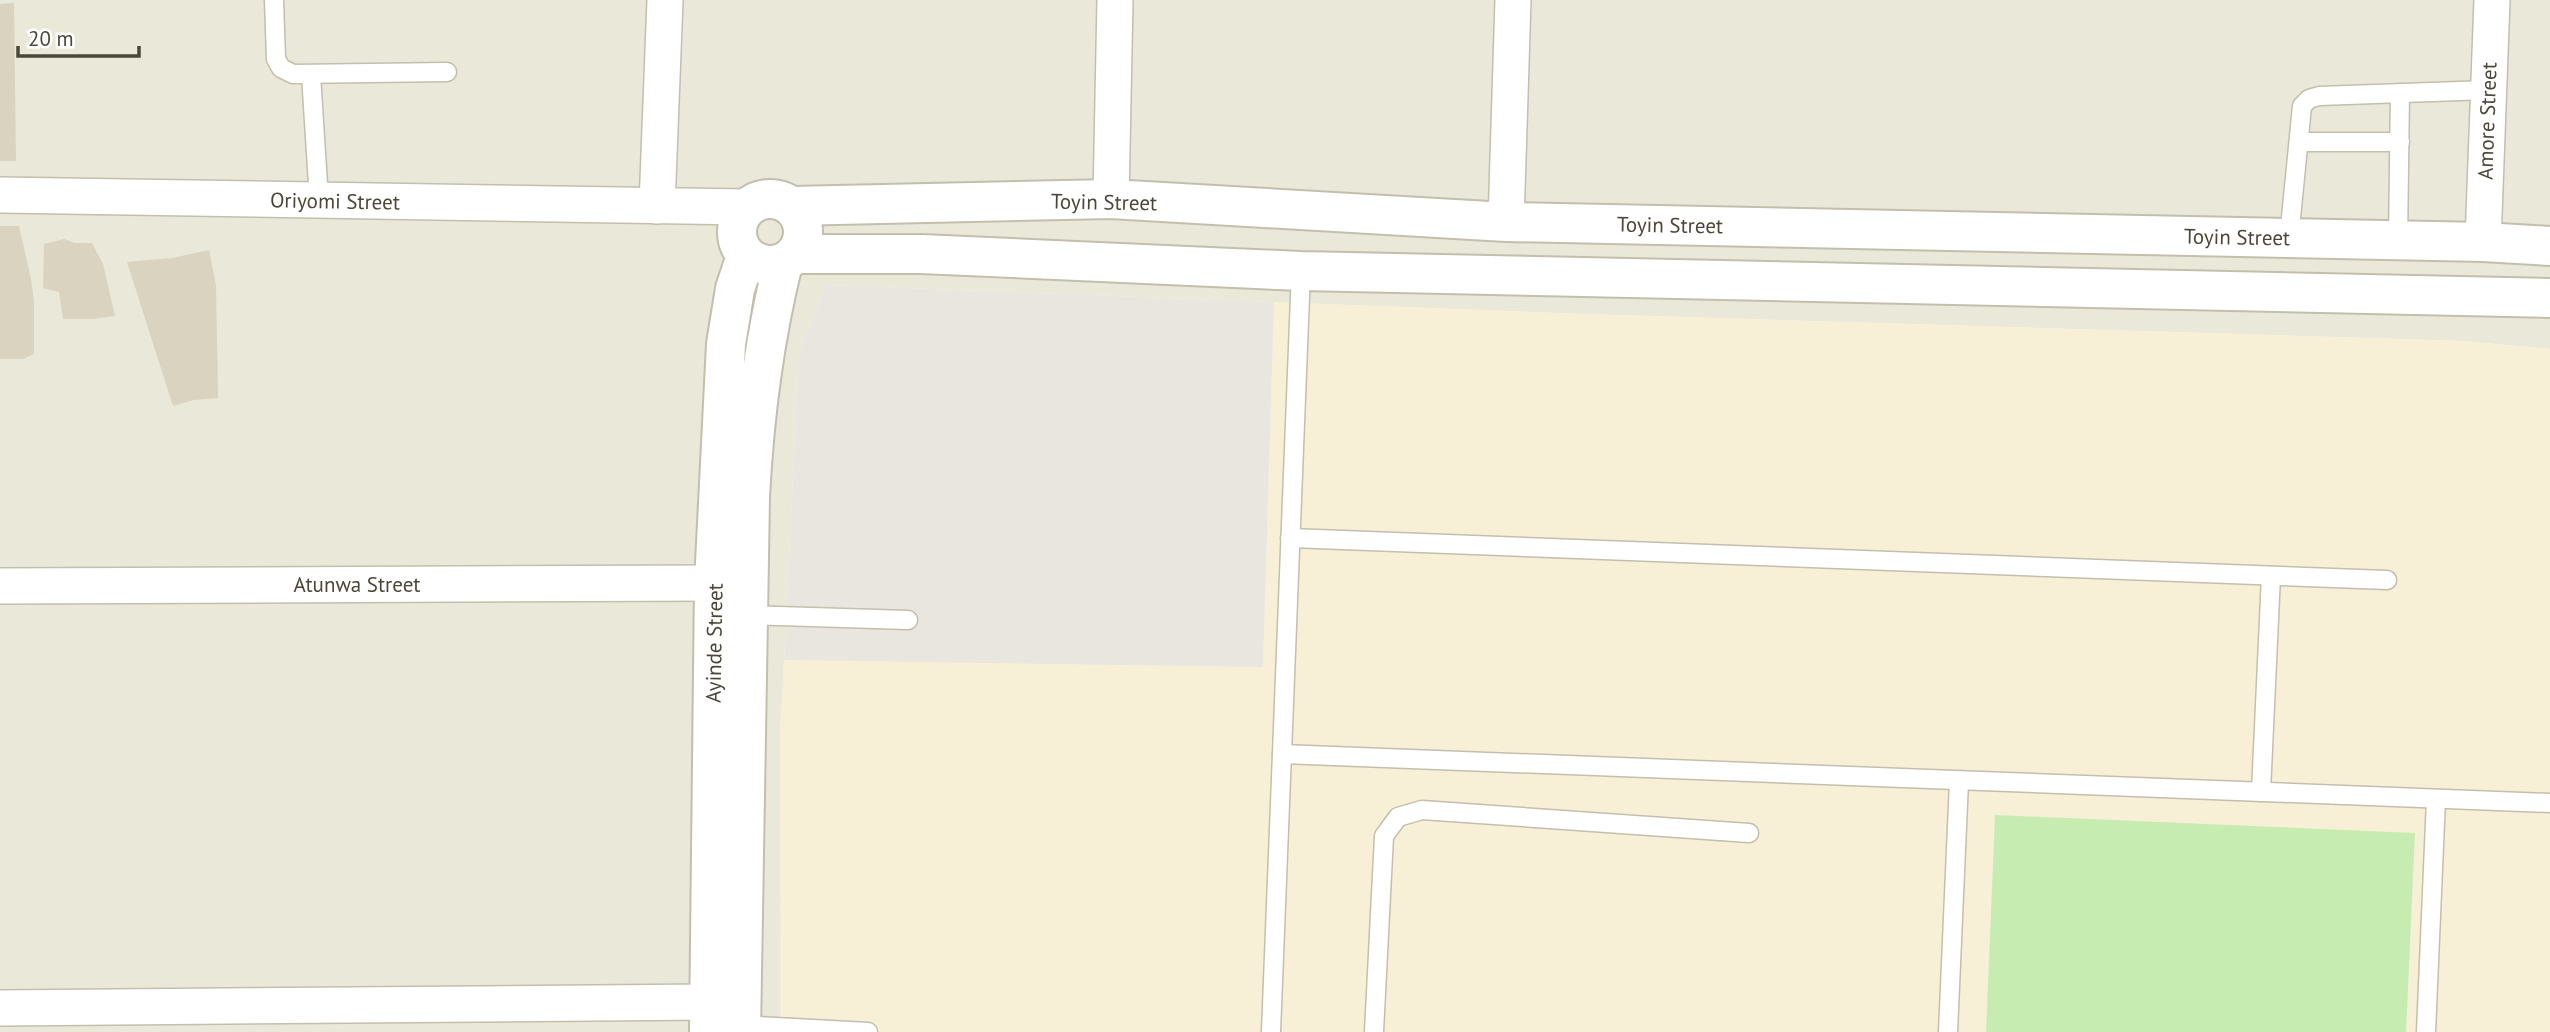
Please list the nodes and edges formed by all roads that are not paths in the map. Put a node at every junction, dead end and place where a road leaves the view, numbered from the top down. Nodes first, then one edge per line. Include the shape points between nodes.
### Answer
1 (274, 0) edge
2 (665, 0) edge
3 (1115, 0) edge
4 (1513, 0) edge
5 (2492, 0) edge
6 (447, 72) dead end
7 (311, 75) junction
8 (2488, 90) junction
9 (2400, 93) junction
10 (2299, 142) junction
11 (2400, 142) junction
12 (0, 195) edge
13 (1111, 199) junction
14 (319, 200) junction
15 (663, 206) junction
16 (791, 206) junction
17 (1506, 222) junction
18 (743, 232) junction
19 (2289, 238) junction
20 (2398, 240) junction
21 (2483, 242) junction
22 (2550, 246) edge
23 (790, 259) junction
24 (1301, 271) junction
25 (2550, 298) edge
26 (1290, 538) junction
27 (2271, 576) junction
28 (2387, 580) dead end
29 (714, 583) junction
30 (0, 586) edge
31 (748, 615) junction
32 (908, 620) dead end
33 (1282, 754) junction
34 (1959, 781) junction
35 (2261, 792) junction
36 (2436, 799) junction
37 (2550, 803) edge
38 (1749, 833) dead end
39 (0, 1008) edge
40 (725, 1023) edge
41 (869, 1032) edge
42 (1271, 1032) edge
43 (1374, 1032) edge
44 (1948, 1032) edge
45 (2426, 1032) edge

1 - 7 lane via 276,59 293,74
2 - 15 street
3 - 13 street
4 - 17 street
5 - 8 street, Amore Street
6 - 7 lane
7 - 14 lane
8 - 9 lane
8 - 21 street, Amore Street
9 - 10 lane via 2309,99 2302,106
9 - 11 lane
10 - 11 lane
10 - 19 lane
11 - 20 lane
12 - 14 street, Oriyomi Street
13 - 16 street, Toyin Street
13 - 17 street, Toyin Street
14 - 15 street, Oriyomi Street
15 - 18 street
16 - 18 street via 761,200
16 - 23 street via 803,230 802,242
17 - 19 street, Toyin Street
18 - 23 street via 764,265
18 - 29 street, Ayinde Street via 726,344
19 - 20 street, Toyin Street
20 - 21 street, Toyin Street
21 - 22 street, Toyin Street
23 - 24 street via 921,254
23 - 31 street, Ayinde Street via 767,337 753,429
24 - 25 street
24 - 26 lane
26 - 27 lane
26 - 33 lane
27 - 28 lane
27 - 35 lane
29 - 30 street, Atunwa Street
29 - 40 street, Ayinde Street
31 - 32 lane
31 - 40 street, Ayinde Street
33 - 34 lane
33 - 42 lane
34 - 35 lane
34 - 44 lane
35 - 36 lane
36 - 37 lane
36 - 45 lane
38 - 43 lane via 1422,810 1398,817 1384,836
39 - 40 street
40 - 41 lane

